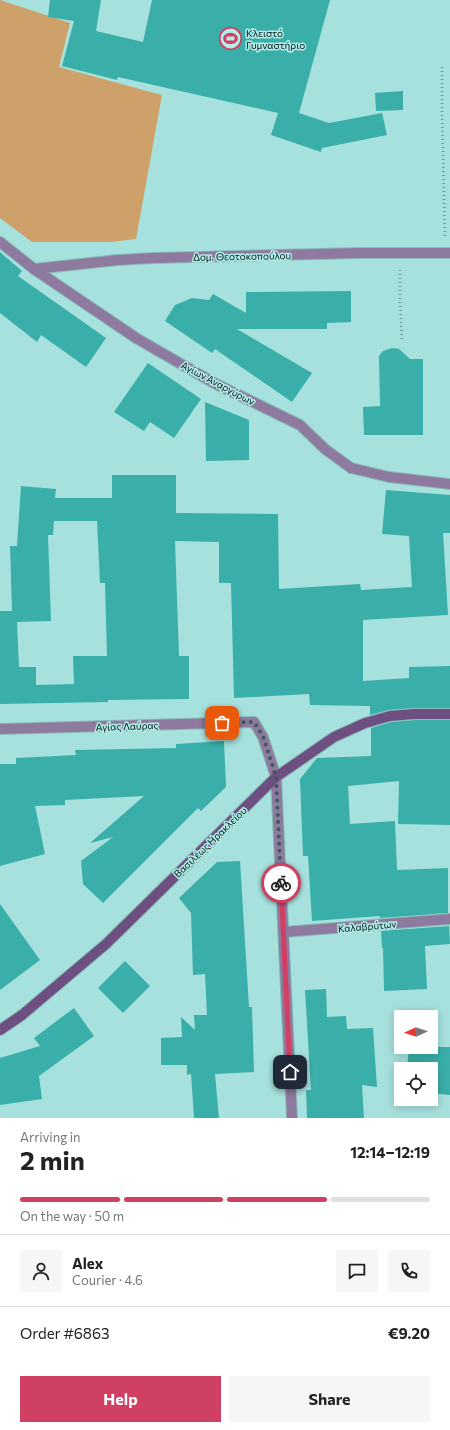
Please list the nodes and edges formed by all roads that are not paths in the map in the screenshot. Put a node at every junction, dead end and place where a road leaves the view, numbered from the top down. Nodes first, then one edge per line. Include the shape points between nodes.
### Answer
1 (0, 242) edge
2 (448, 253) edge
3 (34, 269) junction
4 (450, 484) edge
5 (450, 714) edge
6 (0, 730) edge
7 (276, 777) junction
8 (450, 919) edge
9 (284, 932) junction
10 (0, 1030) edge
11 (292, 1118) edge

1 - 3 street, Αγίων Αναργύρων
2 - 3 street, Δομ. Θεοτοκοπούλου via 153,258
3 - 4 street, Αγίων Αναργύρων via 136,338 214,383 300,424 325,449 351,468
5 - 7 street, Βασιλέως Ηρακλείου via 414,714 365,723 334,737
6 - 7 street, Αγίας Λαύρας via 254,722 263,736
7 - 9 street
7 - 10 street, Βασιλέως Ηρακλείου via 106,944 22,1015
8 - 9 street, Καλαβρύτων
9 - 11 street

